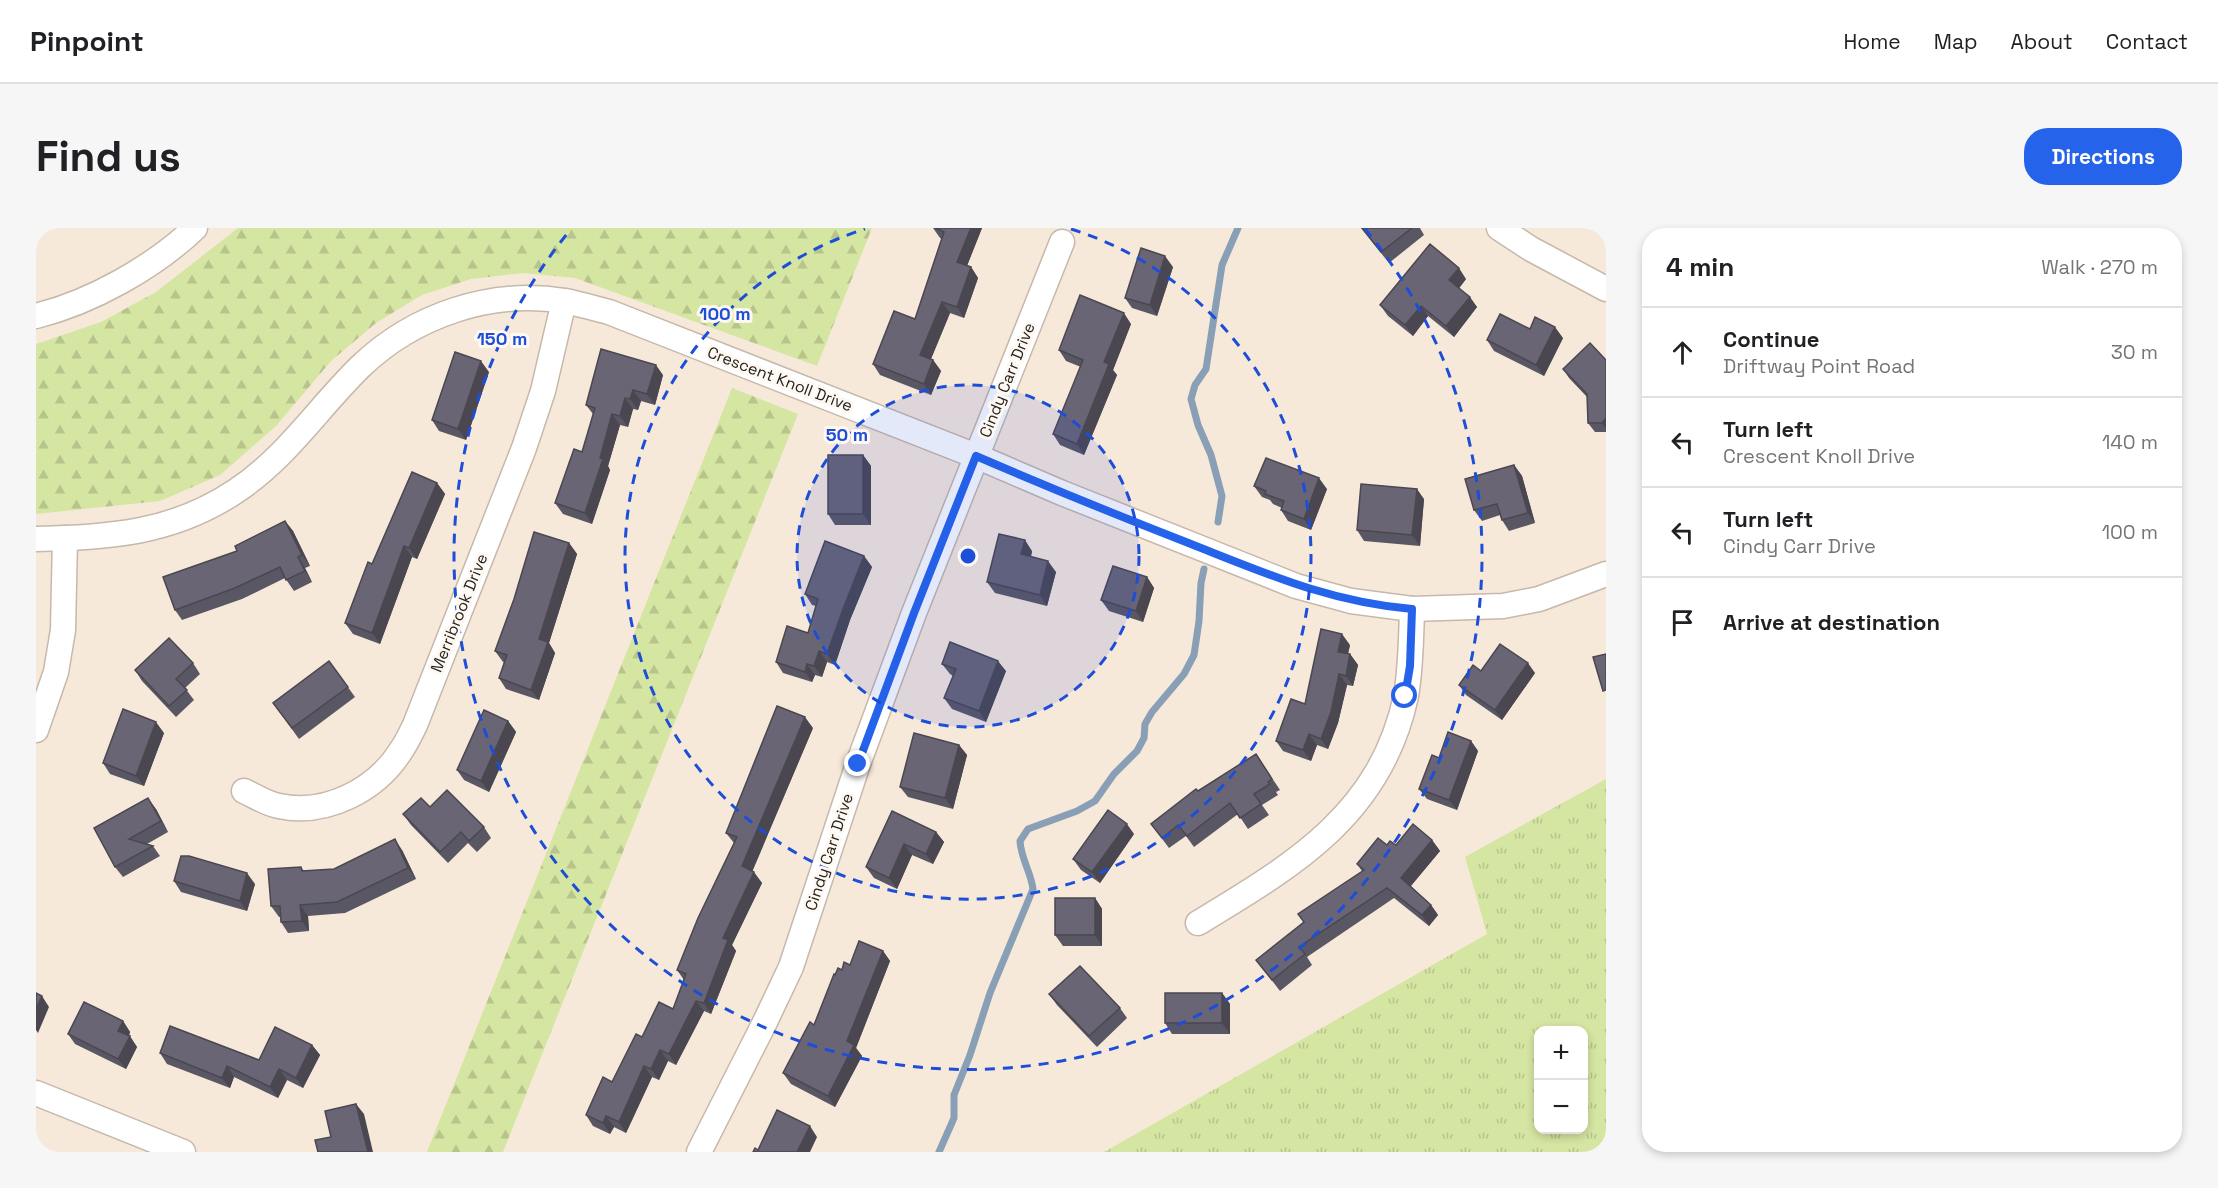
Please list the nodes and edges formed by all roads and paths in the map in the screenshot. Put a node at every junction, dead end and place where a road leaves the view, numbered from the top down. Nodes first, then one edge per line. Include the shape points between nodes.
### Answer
1 (195, 228) edge
2 (1499, 228) edge
3 (1062, 242) dead end
4 (1606, 289) edge
5 (564, 301) junction
6 (36, 316) edge
7 (976, 456) junction
8 (65, 538) junction
9 (36, 539) edge
10 (1606, 574) edge
11 (1412, 609) junction
12 (36, 730) edge
13 (244, 791) dead end
14 (1198, 923) dead end
15 (36, 1094) edge
16 (183, 1152) edge
17 (699, 1152) edge

1 - 6 street via 154,261 117,283
2 - 4 street
3 - 7 street, Cindy Carr Drive
5 - 7 street, Crescent Knoll Drive via 609,312
5 - 8 street, Crescent Knoll Drive via 503,299 440,314 387,345 361,366 285,450 236,491 182,520 108,536
5 - 13 street, Merribrook Drive via 525,448 402,751 366,788 321,806 276,806
7 - 11 street, Crescent Knoll Drive via 1296,586 1351,601
7 - 17 street, Cindy Carr Drive via 858,764 791,967
8 - 9 street, Crescent Knoll Drive
8 - 12 street via 63,630 56,672
10 - 11 street, Crescent Knoll Drive via 1539,599 1503,606
11 - 14 street via 1405,696 1397,729 1374,778 1331,832 1297,861
15 - 16 street

